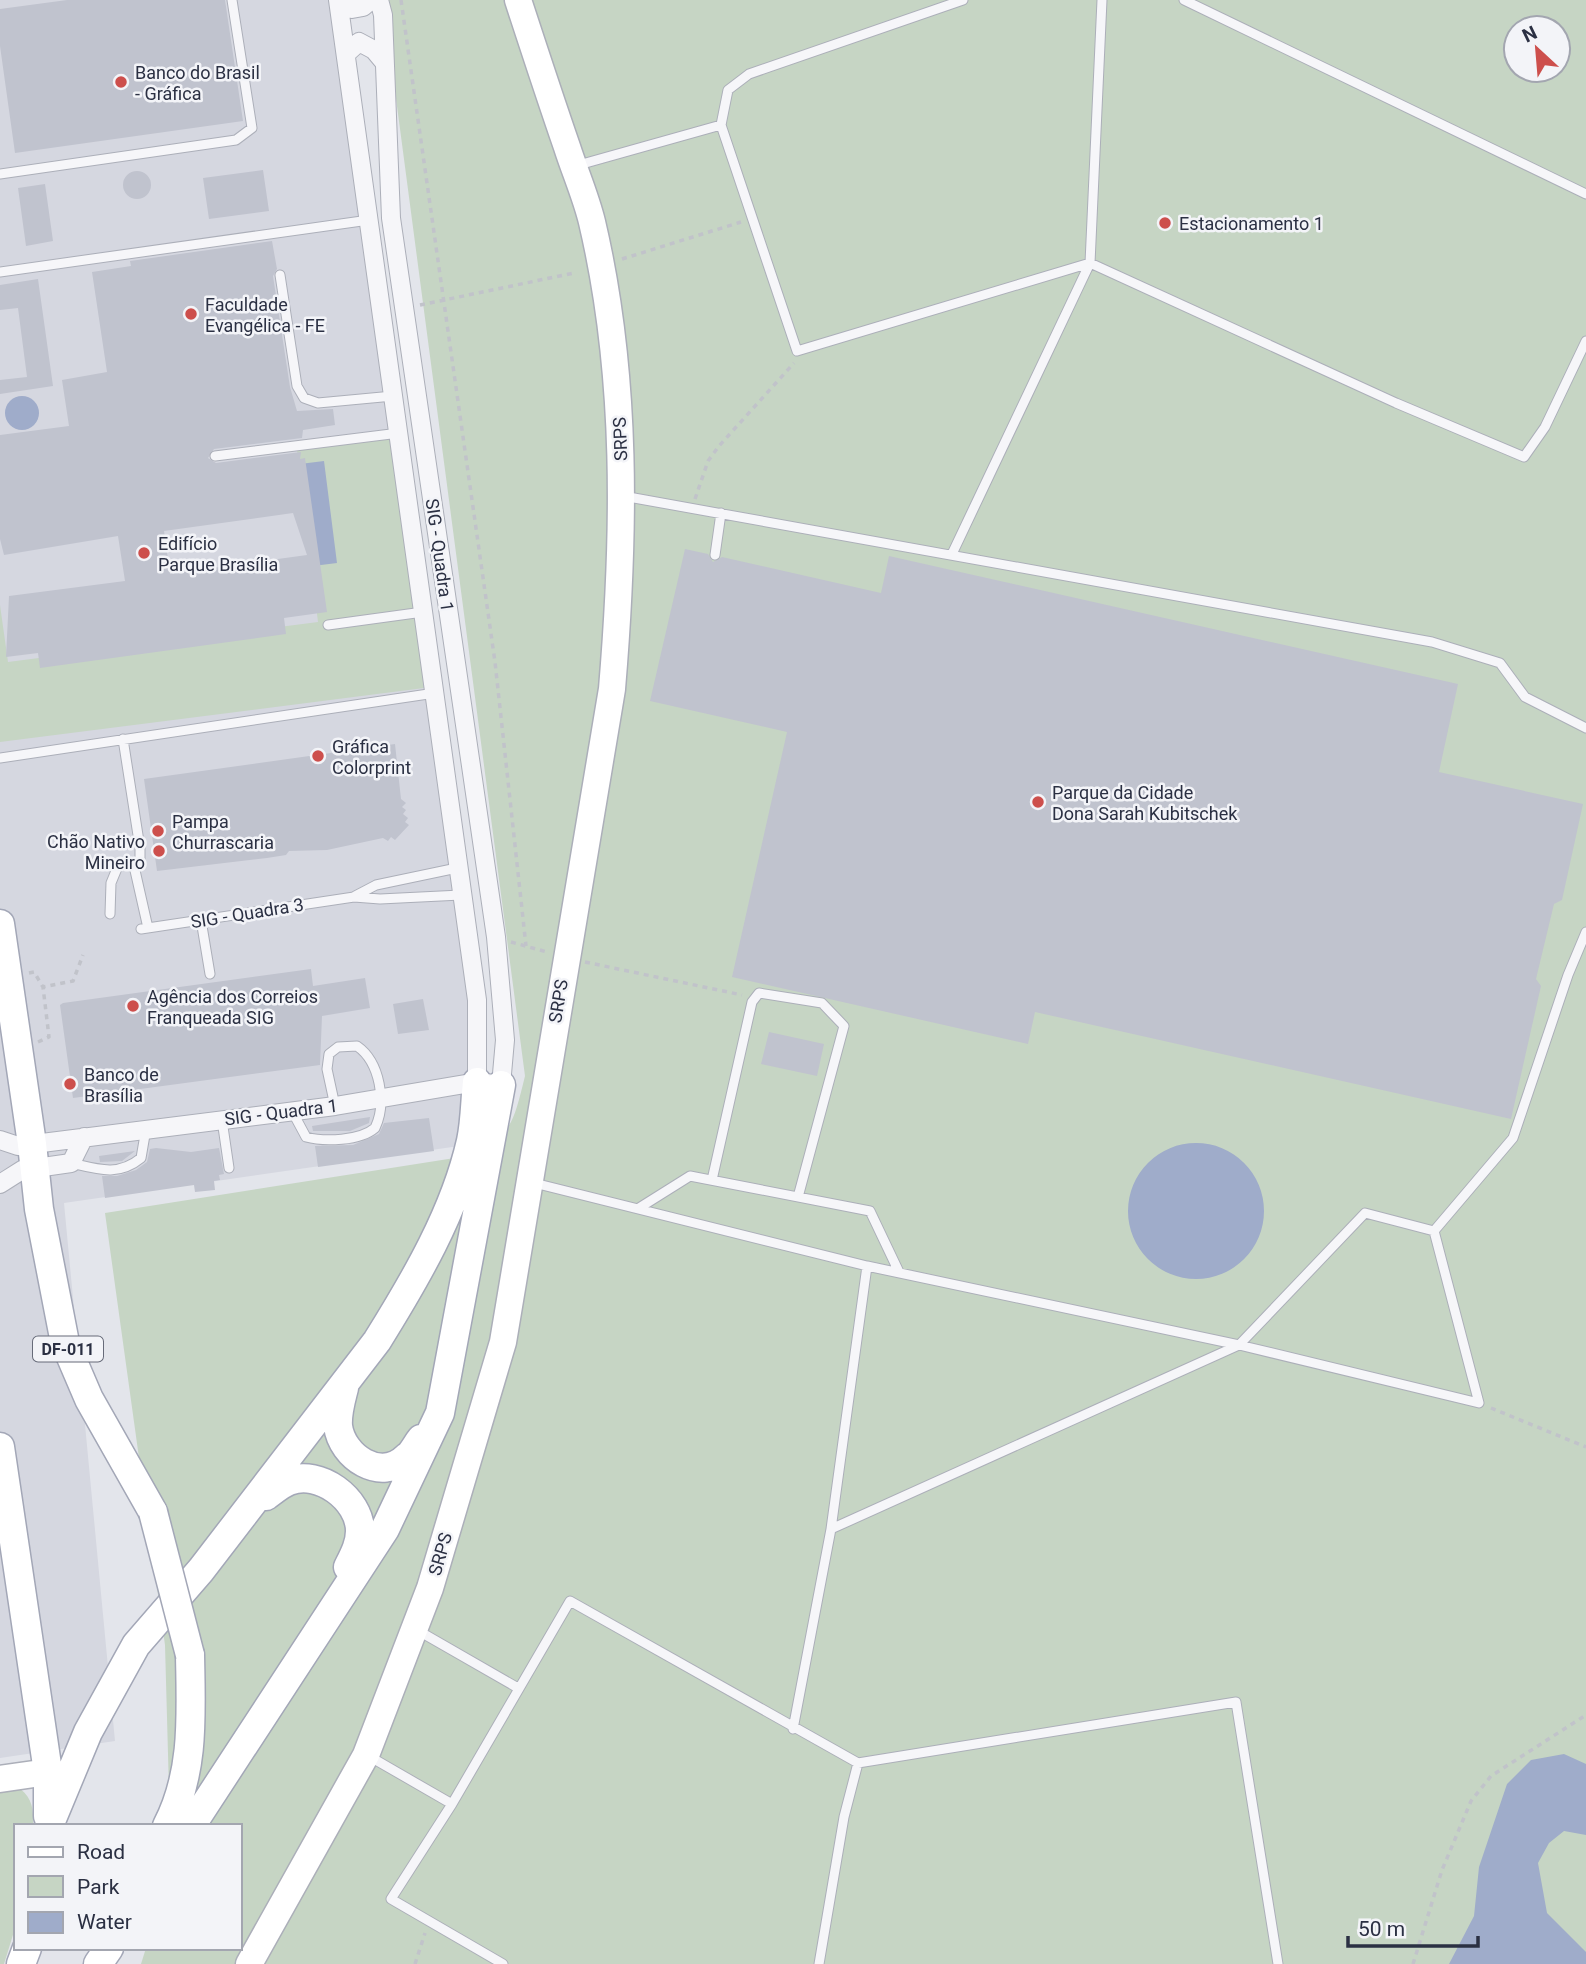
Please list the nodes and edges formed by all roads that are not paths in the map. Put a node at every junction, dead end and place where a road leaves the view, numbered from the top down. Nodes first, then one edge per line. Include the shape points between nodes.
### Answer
1 (232, 0) edge
2 (339, 0) edge
3 (371, 0) edge
4 (379, 0) edge
5 (518, 0) edge
6 (963, 0) edge
7 (1102, 0) edge
8 (1184, 0) edge
9 (347, 52) junction
10 (384, 62) junction
11 (721, 125) junction
12 (573, 167) junction
13 (0, 174) edge
14 (1586, 194) edge
15 (369, 220) junction
16 (1090, 263) junction
17 (0, 272) edge
18 (280, 275) dead end
19 (1586, 341) edge
20 (395, 396) junction
21 (398, 433) junction
22 (215, 456) dead end
23 (621, 496) junction
24 (721, 513) junction
25 (952, 554) junction
26 (715, 555) dead end
27 (423, 612) junction
28 (328, 625) dead end
29 (435, 693) junction
30 (1586, 728) edge
31 (123, 738) junction
32 (0, 758) edge
33 (118, 866) dead end
34 (457, 867) junction
35 (461, 895) junction
36 (354, 897) junction
37 (110, 914) dead end
38 (201, 920) junction
39 (0, 924) edge
40 (1586, 932) edge
41 (210, 974) dead end
42 (489, 1084) junction
43 (380, 1098) junction
44 (335, 1106) junction
45 (292, 1111) junction
46 (222, 1120) junction
47 (146, 1129) junction
48 (84, 1137) junction
49 (0, 1140) edge
50 (28, 1153) junction
51 (71, 1163) junction
52 (229, 1168) dead end
53 (712, 1180) junction
54 (528, 1182) junction
55 (0, 1184) edge
56 (798, 1197) junction
57 (639, 1209) junction
58 (1434, 1230) junction
59 (867, 1266) junction
60 (899, 1272) junction
61 (1239, 1345) junction
62 (344, 1385) junction
63 (440, 1413) junction
64 (0, 1447) edge
65 (253, 1504) junction
66 (831, 1529) junction
67 (415, 1629) junction
68 (315, 1632) junction
69 (518, 1688) junction
70 (793, 1729) junction
71 (366, 1755) junction
72 (858, 1763) junction
73 (48, 1772) junction
74 (0, 1779) edge
75 (452, 1804) junction
76 (48, 1824) edge
77 (49, 1824) edge
78 (168, 1824) edge
79 (192, 1824) edge
80 (249, 1964) edge
81 (503, 1964) edge
82 (819, 1964) edge
83 (1278, 1964) edge

1 - 13 lane via 252,128 246,135
2 - 3 street via 352,9
2 - 9 street, SIG - Quadra 1
4 - 10 street, SIG - Quadra 1
5 - 12 main road, SRPS
6 - 11 lane via 749,74 728,90
7 - 16 lane
8 - 14 lane
9 - 10 street via 359,42 366,43
9 - 15 street, SIG - Quadra 1
10 - 42 street, SIG - Quadra 1 via 391,218 496,937 505,1040
11 - 12 lane
11 - 16 lane via 797,351
12 - 23 main road, SRPS via 592,220 608,311 620,427
15 - 17 lane
15 - 20 street, SIG - Quadra 1
16 - 19 lane via 1524,457 1545,427
16 - 25 lane
18 - 20 lane via 298,386 304,398 318,403
20 - 21 street, SIG - Quadra 1
21 - 22 lane
21 - 27 street, SIG - Quadra 1
23 - 24 lane
23 - 54 main road, SRPS via 612,689
24 - 25 lane
24 - 26 lane
25 - 30 lane via 1432,642 1500,663 1538,707
27 - 28 lane
27 - 29 street, SIG - Quadra 1
29 - 31 lane
29 - 34 street, SIG - Quadra 1
31 - 32 lane
31 - 38 lane, SIG - Quadra 3 via 140,848 140,860 134,866 144,928
33 - 37 lane via 111,883
34 - 35 street, SIG - Quadra 1
34 - 36 lane, SIG - Quadra 3 via 376,884
35 - 36 lane, SIG - Quadra 3
35 - 42 street, SIG - Quadra 1
36 - 38 lane, SIG - Quadra 3
38 - 41 lane
39 - 50 main road, DF-011
40 - 58 lane via 1513,1138
42 - 43 street, SIG - Quadra 1
42 - 62 main road via 457,1190 395,1312
42 - 63 main road
43 - 44 street, SIG - Quadra 1
43 - 44 lane via 374,1062 357,1046 348,1045 338,1047 327,1060
43 - 45 lane via 376,1128 362,1134 319,1140 306,1136
44 - 45 street, SIG - Quadra 1
45 - 46 street, SIG - Quadra 1
46 - 47 street, SIG - Quadra 1
46 - 52 lane
47 - 48 street, SIG - Quadra 1
47 - 51 lane via 141,1158 133,1165 109,1172
48 - 50 street, SIG - Quadra 1
48 - 51 street
49 - 50 street
50 - 51 street
50 - 55 street via 22,1170
50 - 78 main road, DF-011, bridge via 65,1343 89,1399 153,1512 190,1655 192,1737 179,1803
53 - 56 lane
53 - 56 lane via 755,998 759,993 822,1003 844,1026
53 - 57 lane via 690,1176
54 - 57 lane
54 - 67 main road, SRPS via 503,1342
56 - 60 lane via 870,1211
57 - 59 lane
58 - 61 lane via 1365,1213
58 - 61 lane via 1479,1403
59 - 60 lane
59 - 66 lane
60 - 61 lane
61 - 66 lane
62 - 63 main road via 338,1425 349,1453 360,1462 390,1466 407,1459
62 - 65 main road
63 - 68 main road via 385,1529
64 - 73 main road
65 - 68 main road via 288,1481 311,1479 340,1492 356,1513 361,1529 358,1548
65 - 77 main road via 127,1659 88,1732
66 - 70 lane
67 - 69 lane
67 - 71 main road, SRPS
68 - 79 main road via 263,1720
69 - 70 lane via 570,1601
69 - 75 lane
70 - 72 lane
71 - 75 lane
71 - 80 main road, SRPS
72 - 82 lane
72 - 83 lane via 1236,1702
73 - 74 main road
73 - 76 main road
75 - 81 lane via 391,1899

